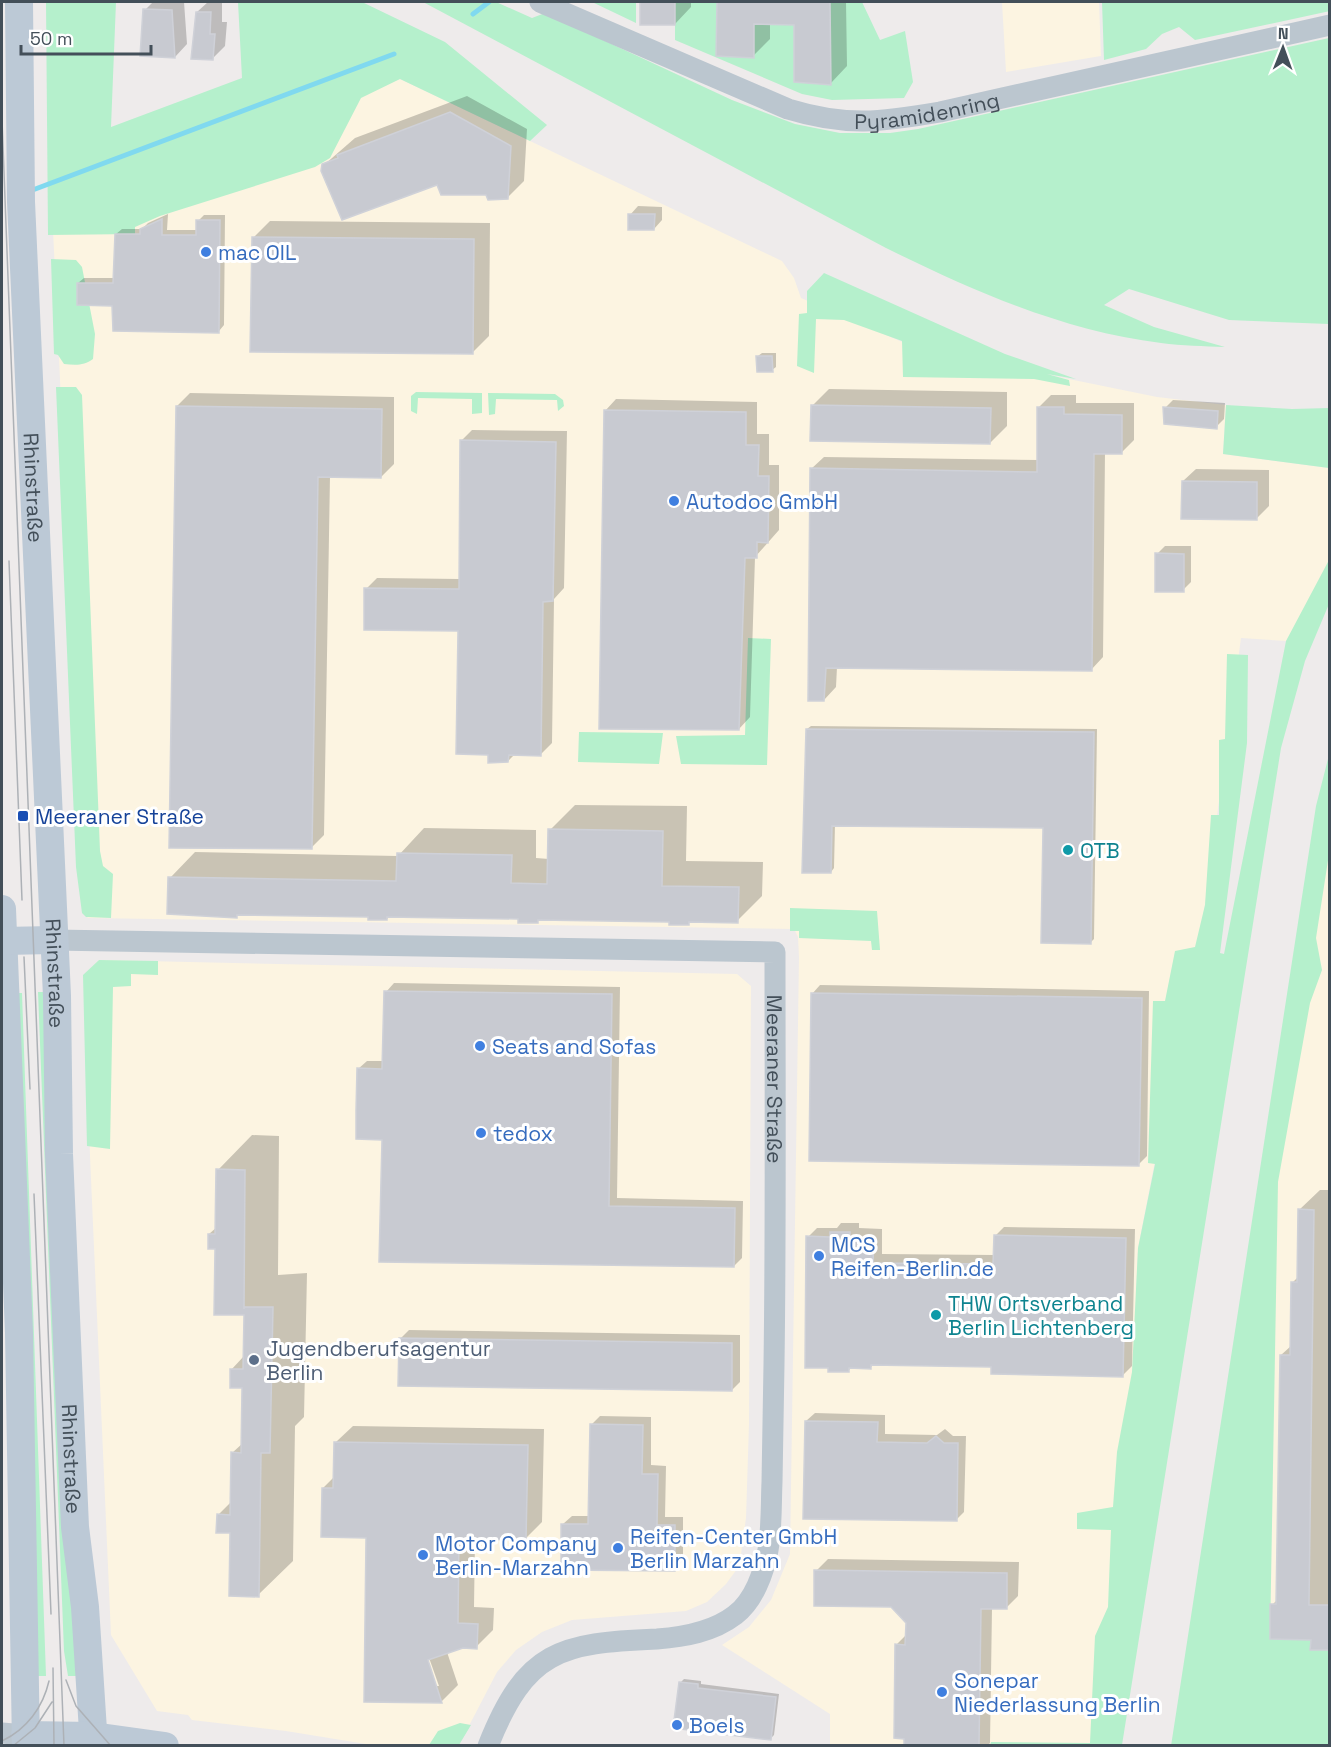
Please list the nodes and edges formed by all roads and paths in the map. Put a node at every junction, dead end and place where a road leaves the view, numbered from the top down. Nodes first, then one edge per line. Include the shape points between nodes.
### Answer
1 (19, 2) edge
2 (540, 2) edge
3 (1329, 25) edge
4 (17, 180) edge
5 (2, 909) edge
6 (53, 940) junction
7 (2, 941) edge
8 (17, 1738) edge
9 (94, 1741) edge
10 (165, 1746) edge
11 (488, 1746) edge

1 - 4 main road, Rhinstraße
2 - 3 street, Pyramidenring via 788,109 823,120 852,122 940,112
4 - 6 main road, Rhinstraße
5 - 7 main road
6 - 7 main road
6 - 9 main road, Rhinstraße via 74,1516
6 - 11 street, Meeraner Straße via 775,952 772,1461 769,1548 760,1578 736,1614 699,1633 677,1638 596,1642 550,1656 530,1671 514,1691
7 - 8 main road via 19,1333
8 - 9 main road
9 - 10 main road

